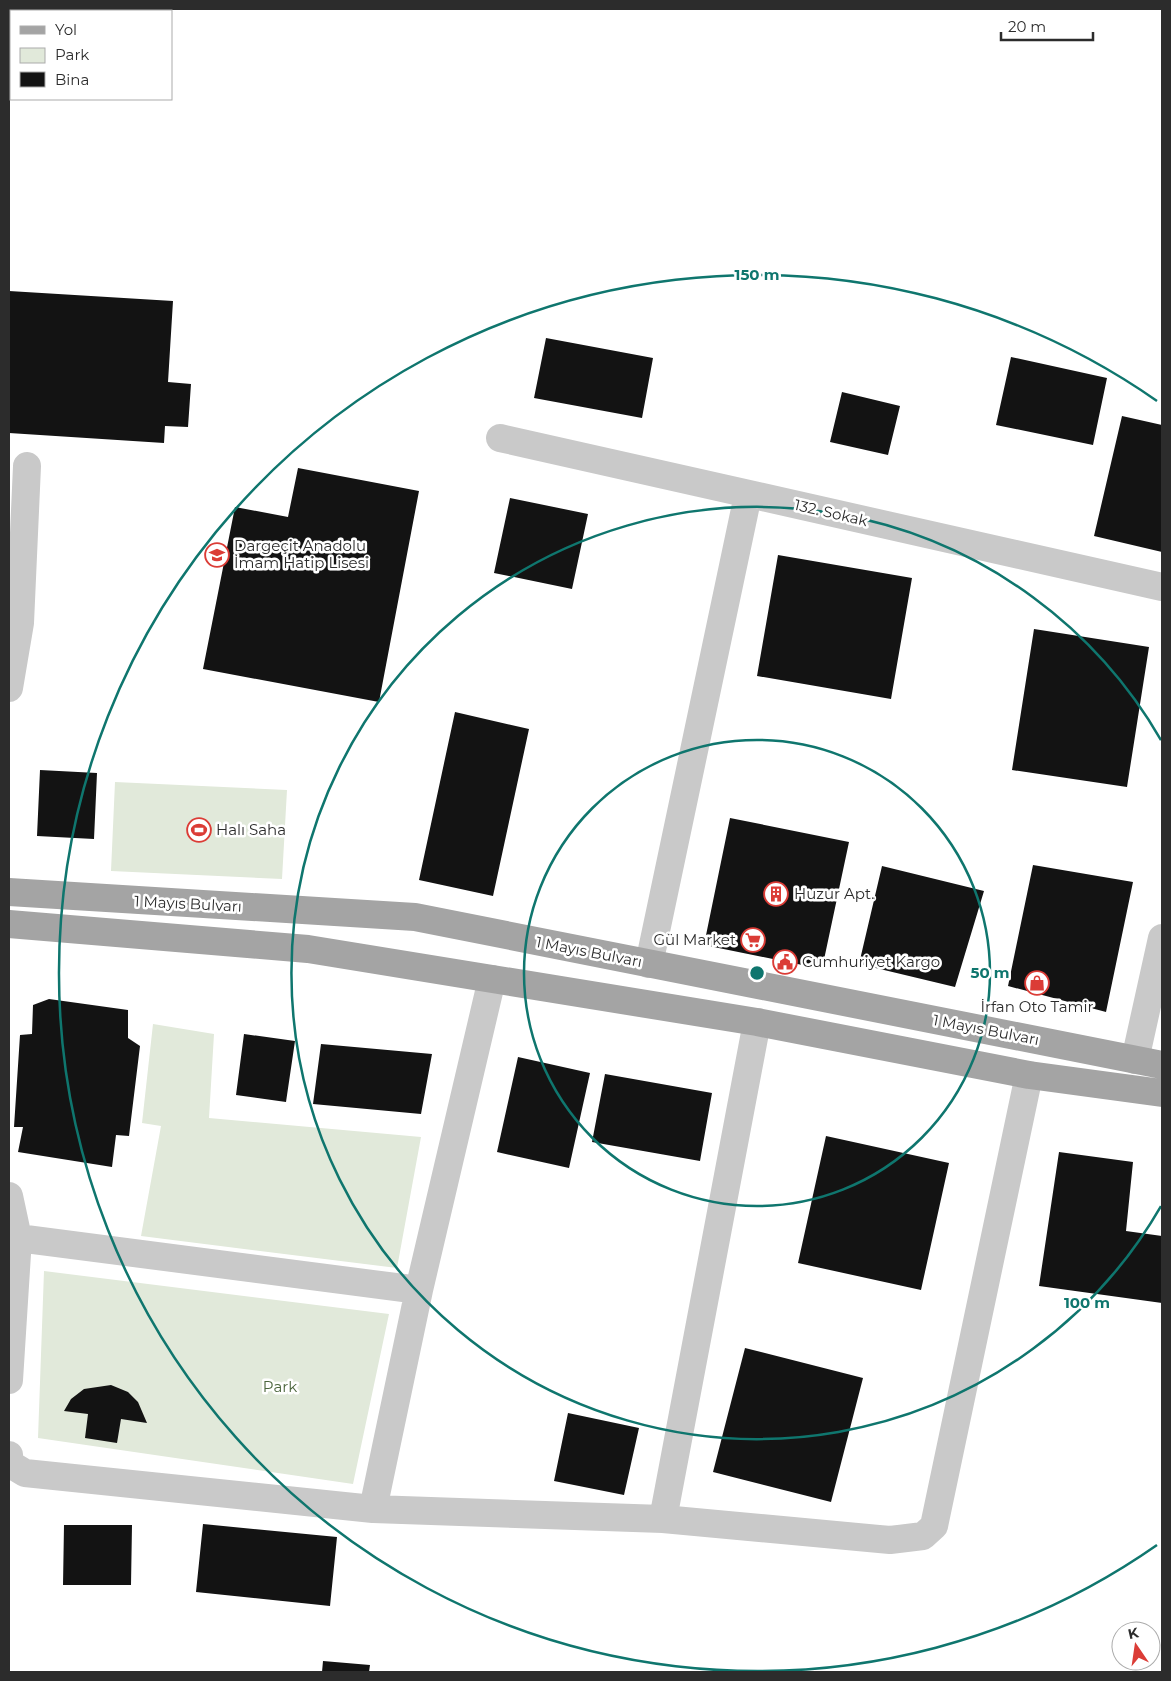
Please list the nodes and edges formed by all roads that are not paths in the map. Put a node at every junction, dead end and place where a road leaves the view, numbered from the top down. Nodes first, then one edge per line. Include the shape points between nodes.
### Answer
1 (500, 438) dead end
2 (27, 466) dead end
3 (748, 495) junction
4 (1162, 587) edge
5 (14, 622) edge
6 (9, 688) edge
7 (9, 892) edge
8 (9, 924) edge
9 (1162, 938) edge
10 (649, 964) junction
11 (492, 978) junction
12 (758, 1022) junction
13 (1135, 1060) junction
14 (1162, 1065) edge
15 (1029, 1075) junction
16 (1162, 1093) edge
17 (9, 1196) edge
18 (18, 1238) junction
19 (419, 1290) junction
20 (9, 1380) edge
21 (9, 1455) edge
22 (373, 1509) junction
23 (663, 1519) junction

1 - 3 street, 132. Sokak
2 - 5 street
3 - 4 street, 132. Sokak
3 - 10 street
5 - 6 street
7 - 10 main road, 1 Mayıs Bulvarı via 415,917
8 - 11 main road via 308,950
9 - 13 street
10 - 13 main road, 1 Mayıs Bulvarı
11 - 12 main road
11 - 19 street
12 - 15 main road
12 - 23 street
13 - 14 main road, 1 Mayıs Bulvarı
15 - 16 main road
15 - 23 street via 934,1526 923,1536 890,1540
17 - 18 street
18 - 19 street
18 - 20 street
19 - 22 street
21 - 22 street via 10,1464 25,1472
22 - 23 street

